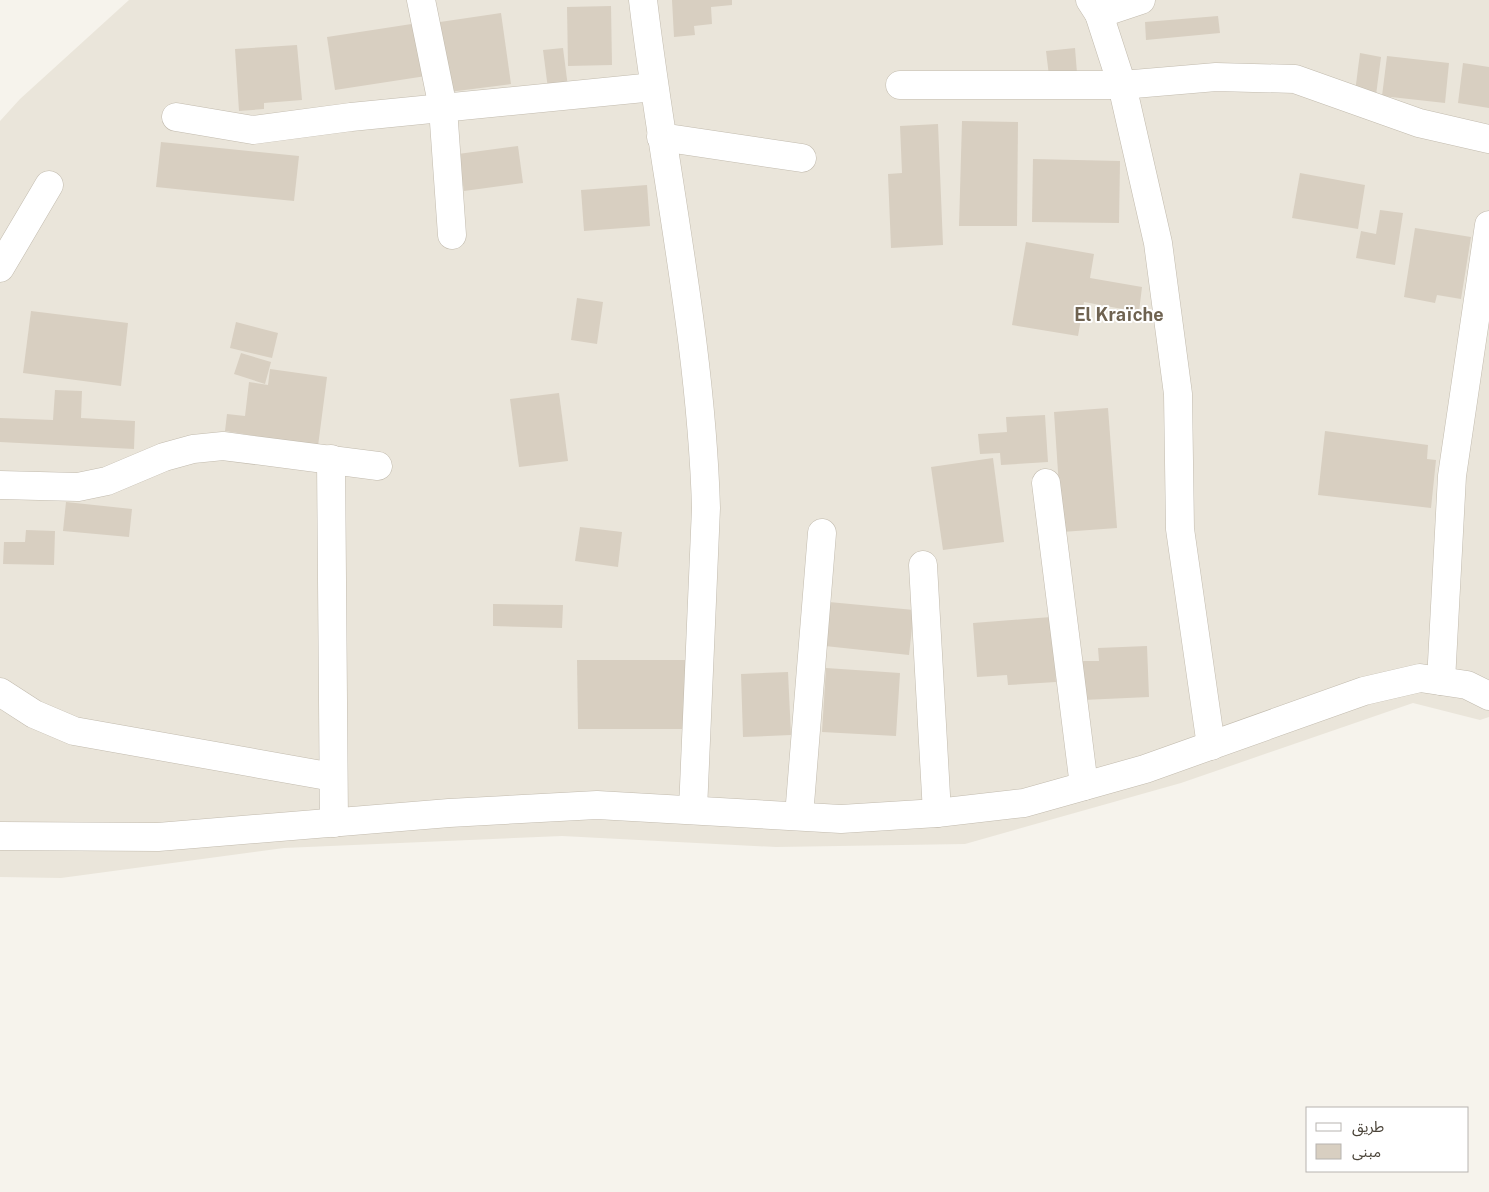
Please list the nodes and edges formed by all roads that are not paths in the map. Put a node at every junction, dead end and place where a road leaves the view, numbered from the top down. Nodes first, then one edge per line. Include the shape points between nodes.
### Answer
1 (420, 0) edge
2 (644, 0) edge
3 (1140, 0) edge
4 (1095, 7) edge
5 (900, 84) dead end
6 (1122, 85) junction
7 (654, 87) junction
8 (442, 108) junction
9 (176, 117) dead end
10 (662, 137) junction
11 (1489, 139) edge
12 (802, 158) dead end
13 (49, 185) dead end
14 (1489, 225) edge
15 (452, 235) dead end
16 (0, 268) edge
17 (331, 459) junction
18 (378, 466) dead end
19 (1046, 482) dead end
20 (0, 485) edge
21 (822, 533) dead end
22 (923, 565) dead end
23 (1441, 681) junction
24 (0, 692) edge
25 (1489, 696) edge
26 (1210, 746) junction
27 (333, 777) junction
28 (1084, 786) junction
29 (693, 810) junction
30 (937, 812) junction
31 (799, 816) junction
32 (334, 823) junction
33 (0, 836) edge

1 - 8 street
2 - 7 street
3 - 4 street
4 - 6 street
5 - 6 street
6 - 11 street via 1216,77 1295,79 1419,123
6 - 26 street via 1158,243 1178,394 1180,529
7 - 8 street
7 - 10 street
8 - 9 street via 253,130
8 - 15 street
10 - 12 street
10 - 29 street via 705,461 706,508
13 - 16 street
14 - 23 street via 1452,476
17 - 18 street
17 - 20 street via 223,446 193,449 164,457 107,481 78,487
17 - 27 street
19 - 28 street
21 - 31 street
22 - 30 street
23 - 25 street via 1467,685
23 - 26 street via 1420,678 1364,690
24 - 27 street via 34,714 74,732
26 - 28 street
27 - 32 street
28 - 30 street via 1024,804
29 - 31 street
29 - 32 street via 597,805
30 - 31 street via 841,819
32 - 33 street via 158,838

